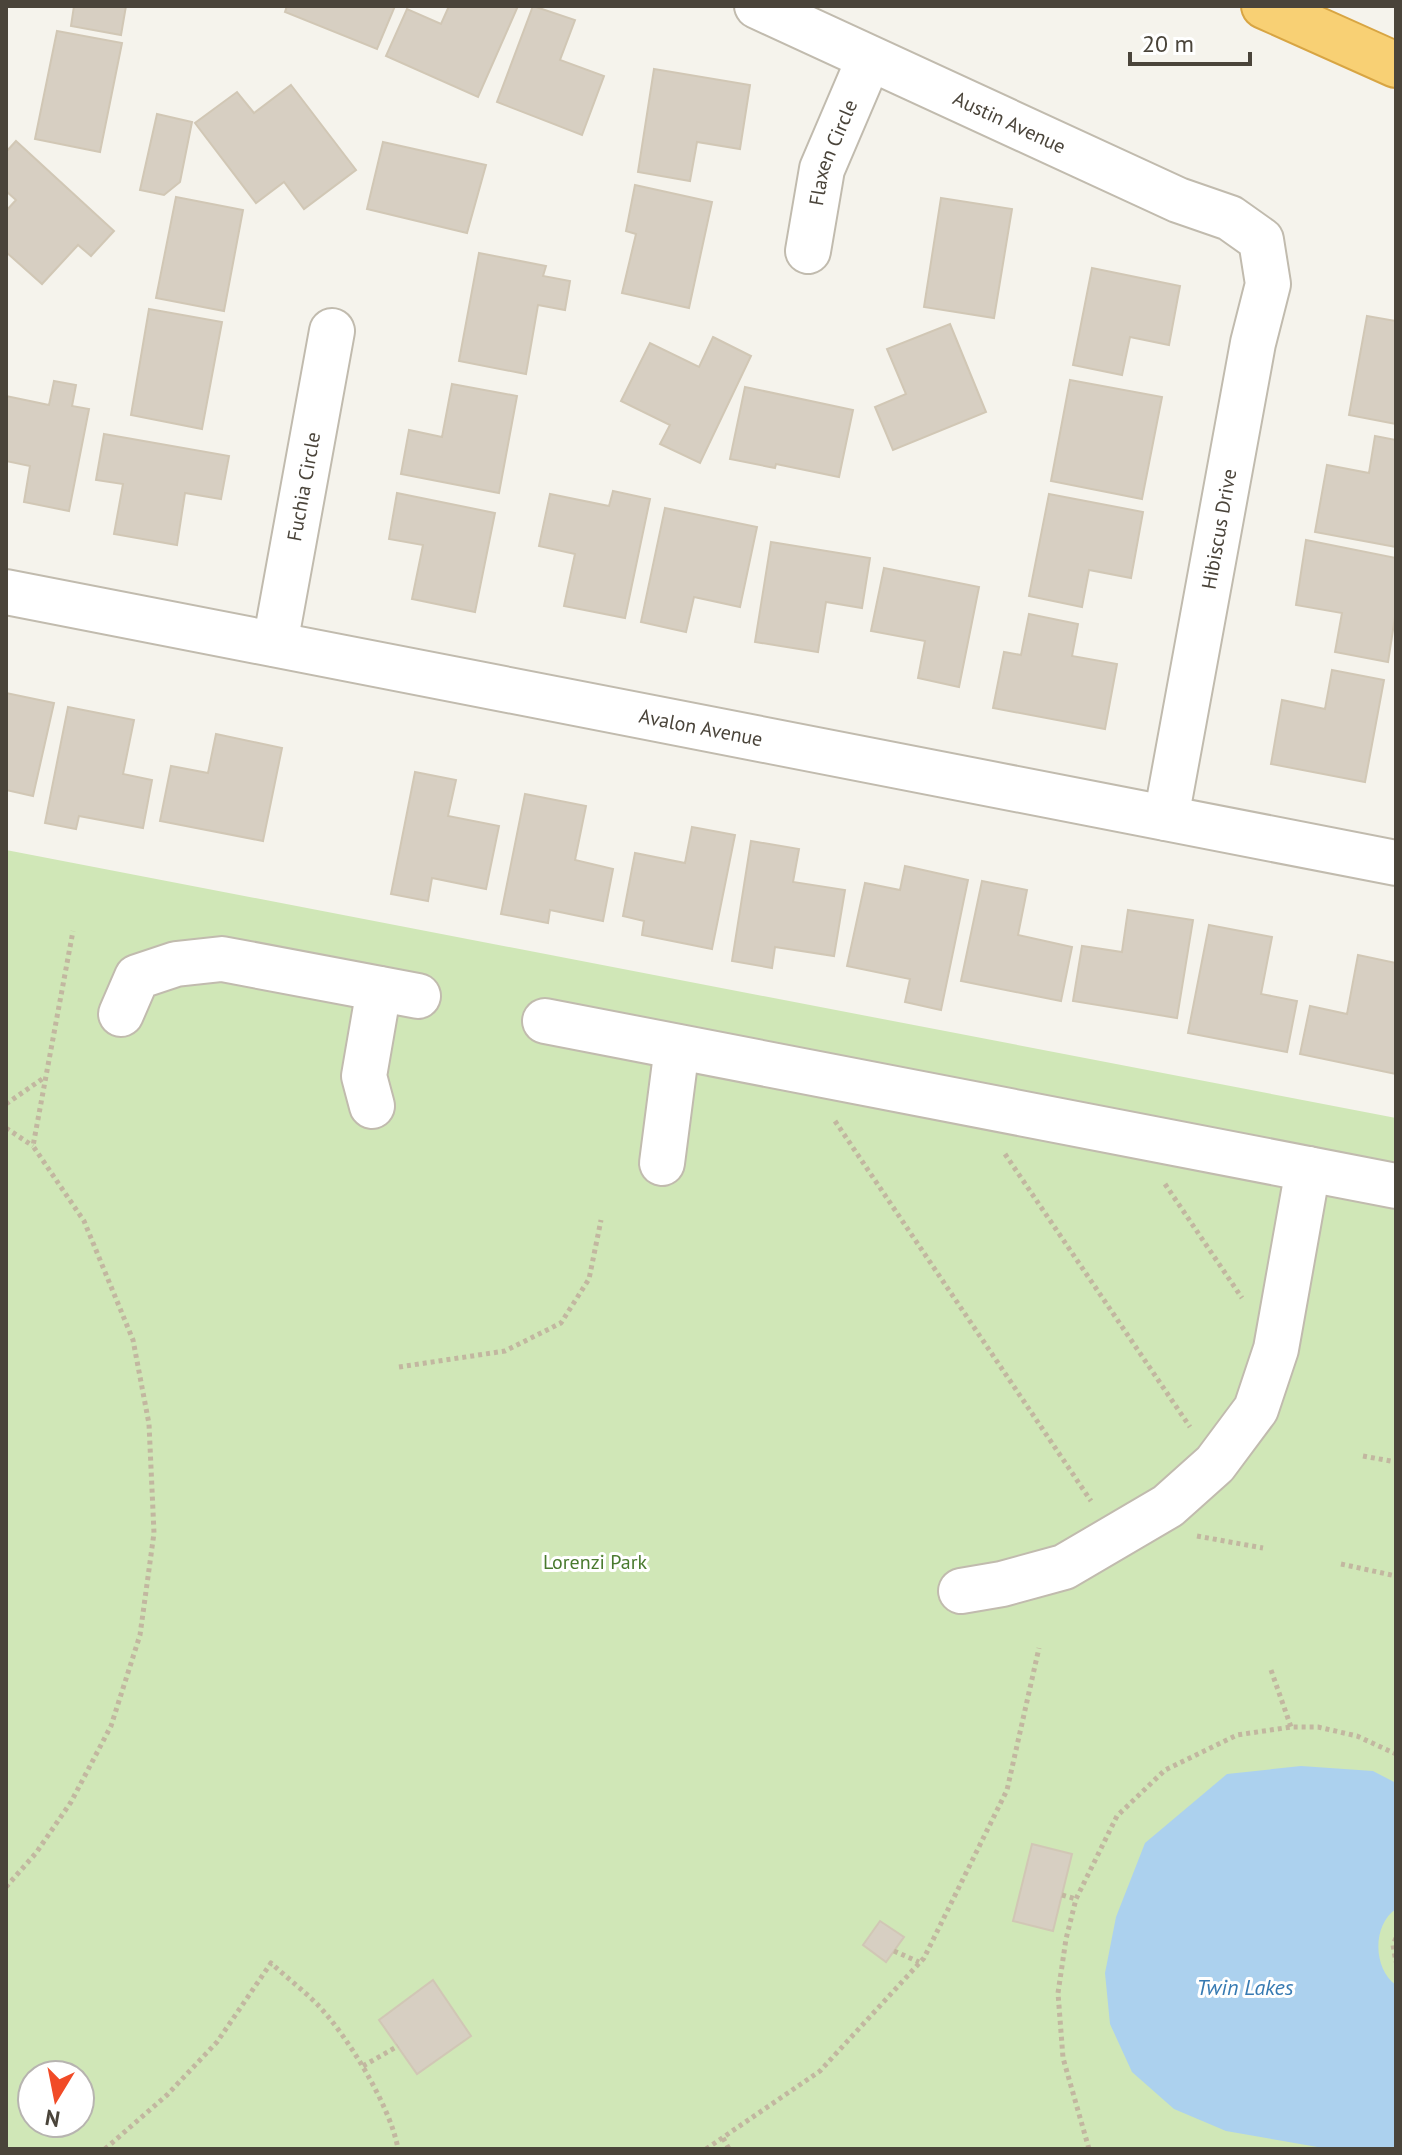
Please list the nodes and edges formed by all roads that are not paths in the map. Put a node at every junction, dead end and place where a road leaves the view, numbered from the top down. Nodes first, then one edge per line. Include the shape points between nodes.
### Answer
1 (757, 6) edge
2 (1264, 6) edge
3 (869, 59) junction
4 (1396, 65) edge
5 (1261, 240) joint
6 (808, 251) dead end
7 (332, 331) dead end
8 (6, 592) edge
9 (275, 644) junction
10 (1166, 818) junction
11 (1396, 863) edge
12 (121, 1014) dead end
13 (545, 1021) dead end
14 (677, 1047) junction
15 (372, 1106) dead end
16 (662, 1163) dead end
17 (1308, 1169) junction
18 (1396, 1186) edge
19 (961, 1591) dead end

1 - 3 street, Austin Avenue
2 - 4 highway
3 - 5 street, Austin Avenue via 1178,200 1230,218
3 - 6 street, Flaxen Circle via 822,169
5 - 10 street, Hibiscus Drive via 1268,284
7 - 9 street, Fuchia Circle
8 - 9 street, Avalon Avenue
9 - 10 street, Avalon Avenue
10 - 11 street, Avalon Avenue
12 - 15 street via 137,977 176,964 222,959 398,993 364,1076
13 - 14 street
14 - 16 street
14 - 17 street
17 - 18 street
17 - 19 street via 1276,1349 1256,1409 1215,1464 1168,1506 1064,1567

